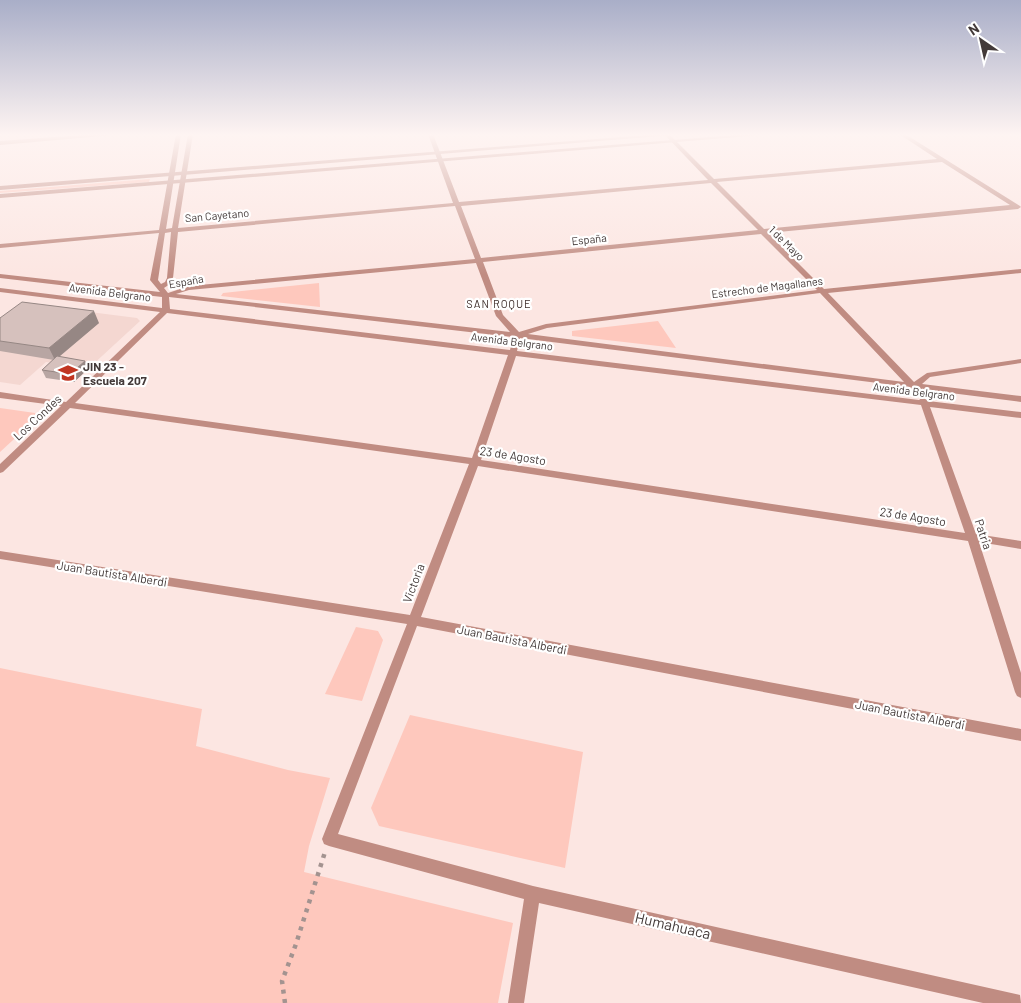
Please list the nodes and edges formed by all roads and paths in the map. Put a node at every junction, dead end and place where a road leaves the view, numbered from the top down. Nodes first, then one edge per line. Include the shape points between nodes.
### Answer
1 (89, 181) edge
2 (195, 181) edge
3 (447, 181) edge
4 (725, 181) edge
5 (976, 181) edge
6 (182, 182) junction
7 (712, 182) junction
8 (170, 183) junction
9 (0, 188) edge
10 (0, 196) edge
11 (456, 205) junction
12 (1019, 208) edge
13 (175, 229) junction
14 (162, 230) junction
15 (760, 231) junction
16 (0, 246) edge
17 (478, 262) junction
18 (1021, 271) edge
19 (0, 276) edge
20 (0, 290) edge
21 (162, 291) junction
22 (822, 291) junction
23 (166, 310) junction
24 (517, 335) junction
25 (513, 353) junction
26 (1021, 361) edge
27 (914, 387) junction
28 (0, 395) edge
29 (1021, 399) edge
30 (70, 404) junction
31 (926, 404) junction
32 (1021, 415) edge
33 (475, 462) junction
34 (0, 470) edge
35 (972, 538) junction
36 (1021, 545) edge
37 (0, 555) edge
38 (413, 620) junction
39 (1021, 692) edge
40 (1021, 735) edge
41 (329, 839) junction
42 (533, 894) junction
43 (286, 1003) edge
44 (516, 1003) edge
45 (1020, 1003) edge

1 - 9 street
2 - 6 street
3 - 11 street
4 - 7 street, San Cayetano
5 - 12 street
6 - 8 street
6 - 13 street
7 - 11 street, San Cayetano
7 - 15 street, 1 de Mayo
8 - 10 street
8 - 14 street
11 - 13 street, San Cayetano
11 - 17 street
12 - 15 street, España
13 - 14 street, San Cayetano
13 - 21 street via 170,278
14 - 16 street, San Cayetano
14 - 21 street via 154,280
15 - 17 street, España
15 - 22 street, 1 de Mayo
17 - 21 street, España
17 - 24 street via 500,316
18 - 22 street, Estrecho de Magallanes
19 - 21 street, Avenida Belgrano
20 - 23 street, Avenida Belgrano
21 - 23 street
21 - 24 street, Avenida Belgrano
22 - 24 street, Estrecho de Magallanes via 546,326
22 - 27 street, 1 de Mayo
23 - 25 street, Avenida Belgrano
23 - 30 street, Los Condes
24 - 25 street, Victoria
24 - 27 street, Avenida Belgrano
25 - 31 street, Avenida Belgrano
25 - 33 street, Victoria
26 - 27 street via 927,375
27 - 29 street, Avenida Belgrano
27 - 31 street, Patria
28 - 30 street, 23 de Agosto
30 - 33 street, 23 de Agosto
30 - 34 street, Los Condes
31 - 32 street, Avenida Belgrano
31 - 35 street, Patria
33 - 35 street, 23 de Agosto
33 - 38 street, Victoria
35 - 36 street, 23 de Agosto
35 - 39 street, Patria
37 - 38 street, Juan Bautista Alberdi
38 - 40 street, Juan Bautista Alberdi
38 - 41 street, Victoria
41 - 42 street, Humahuaca
41 - 43 path via 282,981
42 - 44 street
42 - 45 street, Humahuaca

